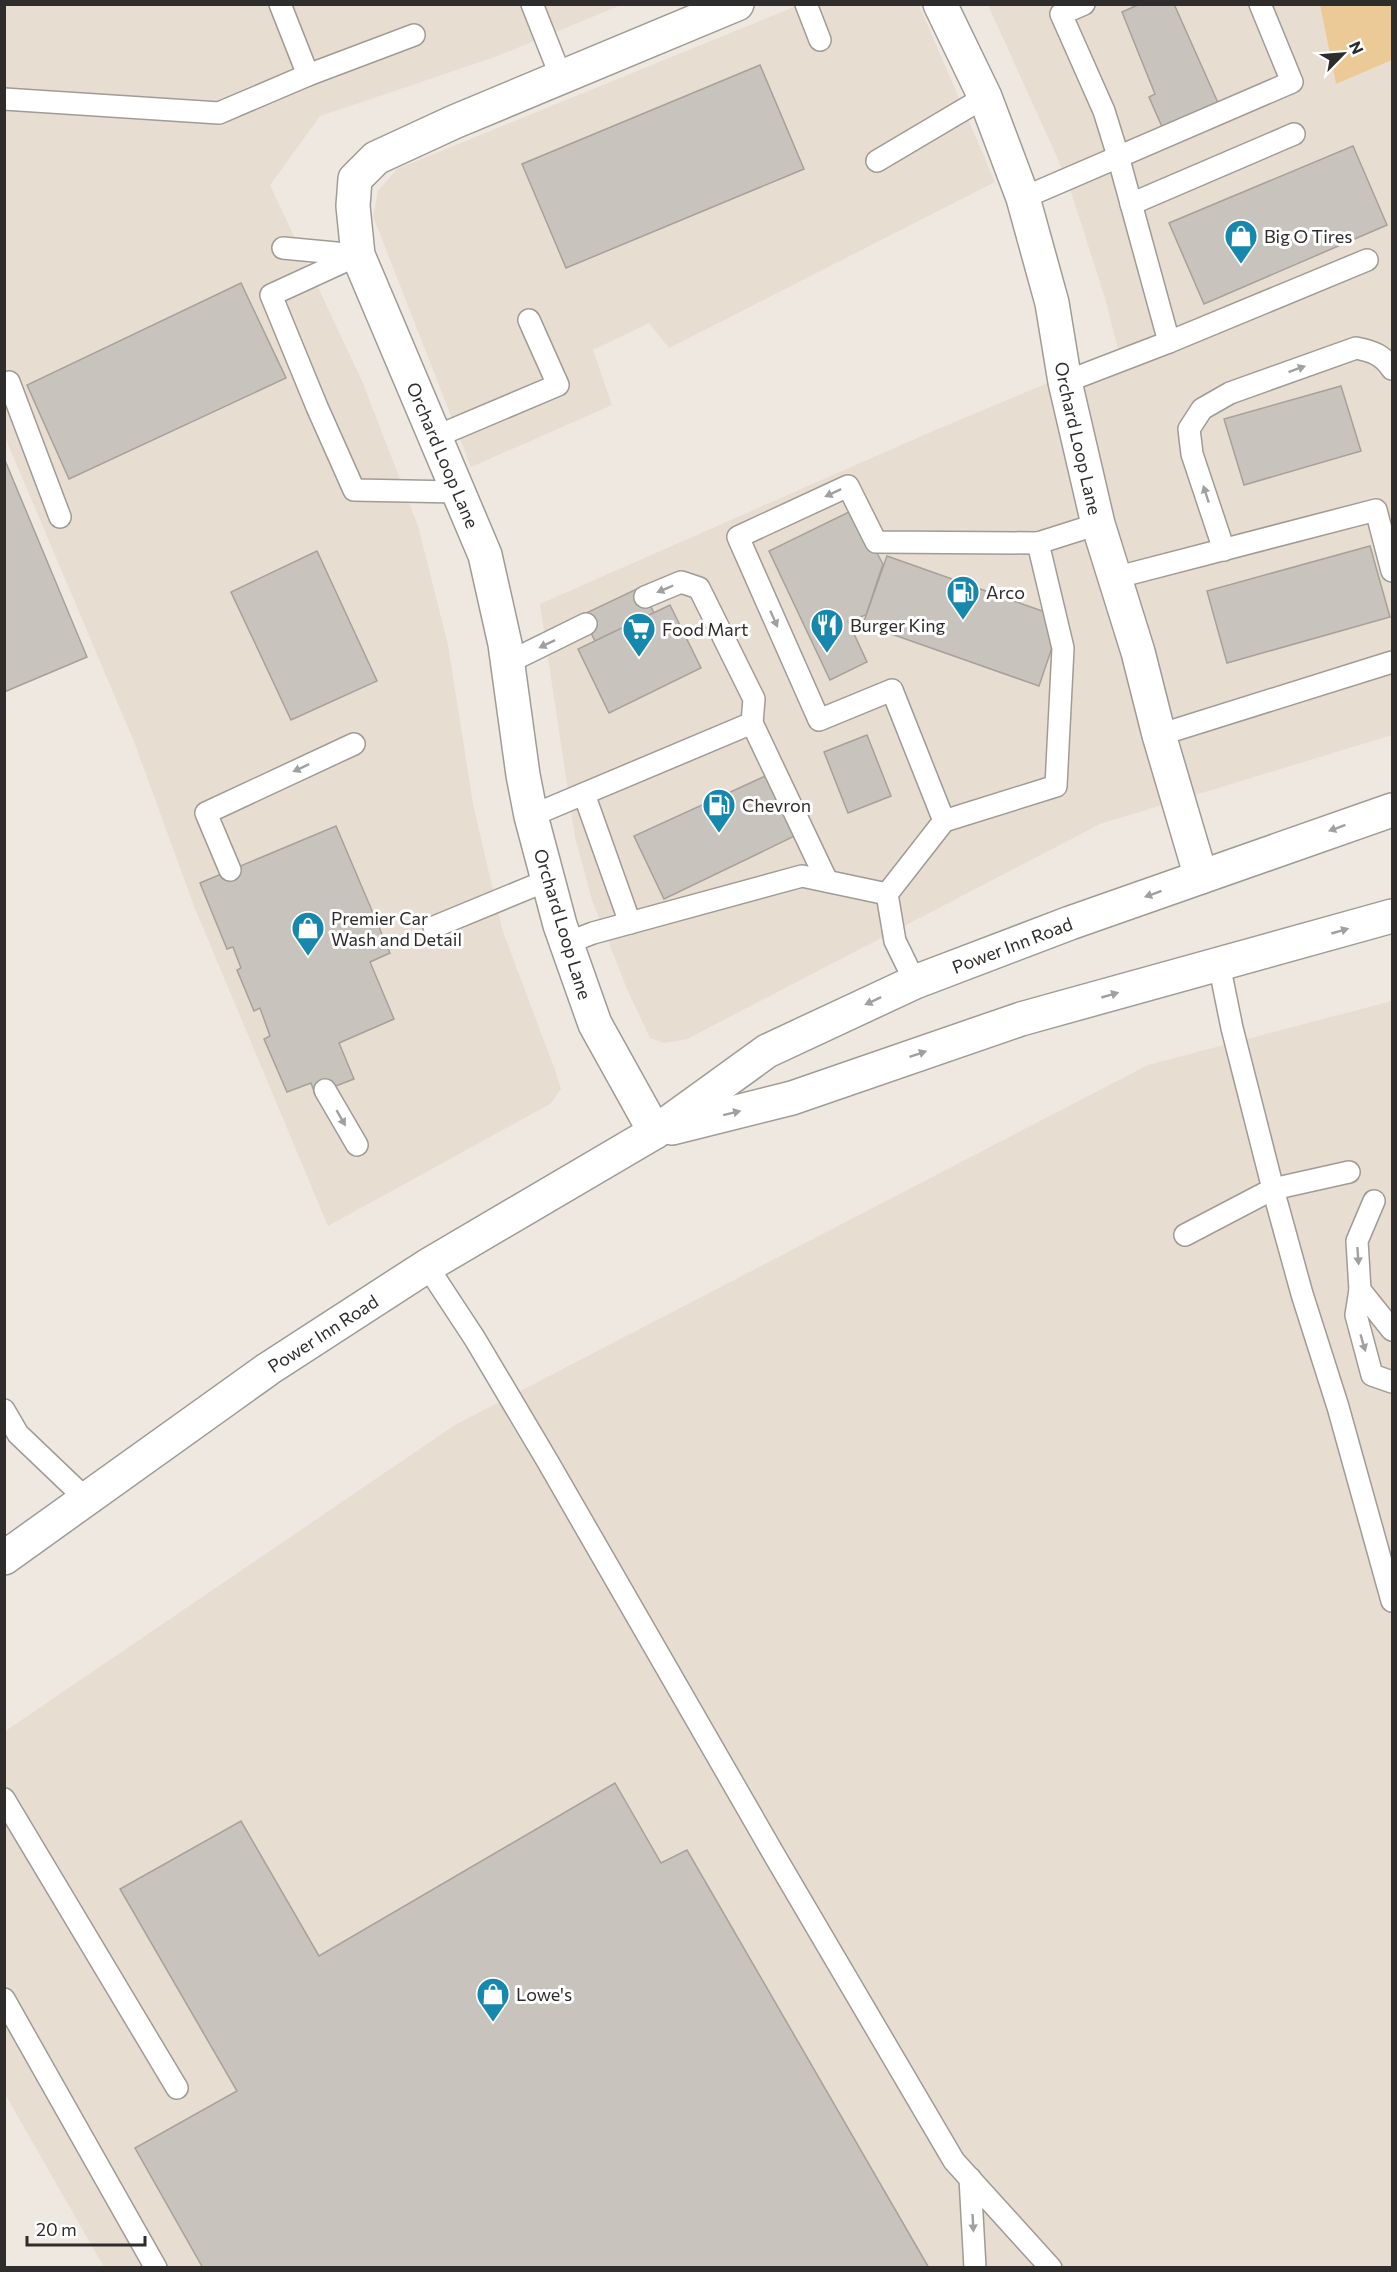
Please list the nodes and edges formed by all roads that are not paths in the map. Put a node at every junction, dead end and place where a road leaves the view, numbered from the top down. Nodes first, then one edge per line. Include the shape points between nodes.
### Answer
1 (280, 4) edge
2 (532, 4) edge
3 (737, 4) edge
4 (806, 4) edge
5 (940, 4) edge
6 (1084, 4) edge
7 (1260, 4) edge
8 (414, 35) dead end
9 (820, 40) dead end
10 (308, 75) junction
11 (561, 77) junction
12 (985, 97) junction
13 (4, 99) edge
14 (1294, 134) dead end
15 (1119, 156) junction
16 (878, 160) dead end
17 (1023, 198) junction
18 (1131, 204) junction
19 (283, 248) dead end
20 (358, 255) junction
21 (1367, 260) dead end
22 (530, 320) dead end
23 (1169, 342) junction
24 (1392, 369) edge
25 (9, 382) dead end
26 (1065, 382) junction
27 (435, 437) junction
28 (458, 492) junction
29 (60, 517) dead end
30 (1098, 524) junction
31 (1038, 543) junction
32 (1224, 550) junction
33 (1392, 571) edge
34 (1114, 578) junction
35 (645, 597) dead end
36 (586, 624) dead end
37 (1392, 662) edge
38 (507, 663) junction
39 (752, 723) junction
40 (1159, 735) junction
41 (354, 744) dead end
42 (584, 794) junction
43 (1392, 810) edge
44 (531, 816) junction
45 (944, 821) junction
46 (230, 870) dead end
47 (1201, 877) junction
48 (548, 880) junction
49 (827, 881) junction
50 (887, 894) junction
51 (1392, 916) edge
52 (630, 923) junction
53 (434, 927) dead end
54 (567, 943) junction
55 (1219, 964) junction
56 (915, 982) junction
57 (325, 1090) dead end
58 (655, 1132) junction
59 (357, 1145) dead end
60 (1349, 1172) dead end
61 (1273, 1189) junction
62 (1374, 1201) dead end
63 (1185, 1235) dead end
64 (427, 1266) junction
65 (1360, 1290) junction
66 (1392, 1330) edge
67 (1392, 1382) edge
68 (4, 1410) edge
69 (86, 1499) junction
70 (4, 1558) edge
71 (1392, 1600) edge
72 (5, 1803) edge
73 (4, 1999) edge
74 (177, 2088) dead end
75 (970, 2178) junction
76 (156, 2268) edge
77 (975, 2268) edge
78 (1051, 2268) edge

1 - 10 lane
2 - 11 lane
3 - 11 street, Orchard Loop Lane
4 - 9 lane
5 - 12 street, Orchard Loop Lane
6 - 15 lane via 1061,14 1104,111
7 - 15 lane via 1292,82
8 - 10 lane
10 - 13 lane via 219,113
11 - 20 street, Orchard Loop Lane via 376,158 355,179 353,206
12 - 16 lane
12 - 17 street, Orchard Loop Lane
14 - 18 lane
15 - 17 lane
15 - 18 lane
17 - 26 street, Orchard Loop Lane via 1052,303
18 - 23 lane
19 - 20 lane
20 - 27 street, Orchard Loop Lane
20 - 28 lane via 271,295 316,407 354,490
21 - 23 lane
22 - 27 lane via 558,385
23 - 26 lane
32 -> 24 lane via 1192,454 1189,429 1202,409 1230,393 1356,348 1385,358
25 - 29 lane
26 - 30 street, Orchard Loop Lane
27 - 28 street, Orchard Loop Lane
28 - 38 street, Orchard Loop Lane via 484,555
30 - 31 lane
30 - 34 street, Orchard Loop Lane
31 - 45 lane via 1063,648 1056,786
31 -> 45 lane via 876,542 848,486 738,537 819,720 892,690
32 - 33 lane via 1376,510
32 - 34 lane
34 - 40 street, Orchard Loop Lane
39 -> 35 lane via 754,699 699,588 681,582
36 -> 38 lane
37 - 40 lane
38 - 44 street, Orchard Loop Lane
39 - 42 lane
39 - 49 lane
40 - 47 street, Orchard Loop Lane
41 -> 46 lane via 206,813
42 - 44 lane
42 - 52 lane
43 -> 47 street, Power Inn Road
44 - 48 street, Orchard Loop Lane
45 - 50 lane
47 -> 56 street, Power Inn Road
48 - 53 lane
48 - 54 street, Orchard Loop Lane
49 - 50 lane
49 - 52 lane via 802,876
50 - 56 lane via 895,941
55 -> 51 street, Power Inn Road
52 - 54 lane
54 - 58 street, Orchard Loop Lane via 595,1024
58 -> 55 street, Power Inn Road via 792,1098 1021,1019
55 - 61 lane
56 -> 58 street, Power Inn Road via 767,1051
57 -> 59 lane
58 - 64 street, Power Inn Road
60 - 61 lane
61 - 63 lane
61 - 71 lane
62 -> 65 lane via 1357,1241
64 - 69 street, Power Inn Road via 268,1369
64 - 75 lane via 542,1451 954,2162
65 - 66 lane
65 -> 67 lane via 1356,1315 1372,1375
68 - 69 lane via 18,1434
69 - 70 street, Power Inn Road
72 - 74 lane
73 - 76 lane
75 -> 77 lane
75 - 78 lane

